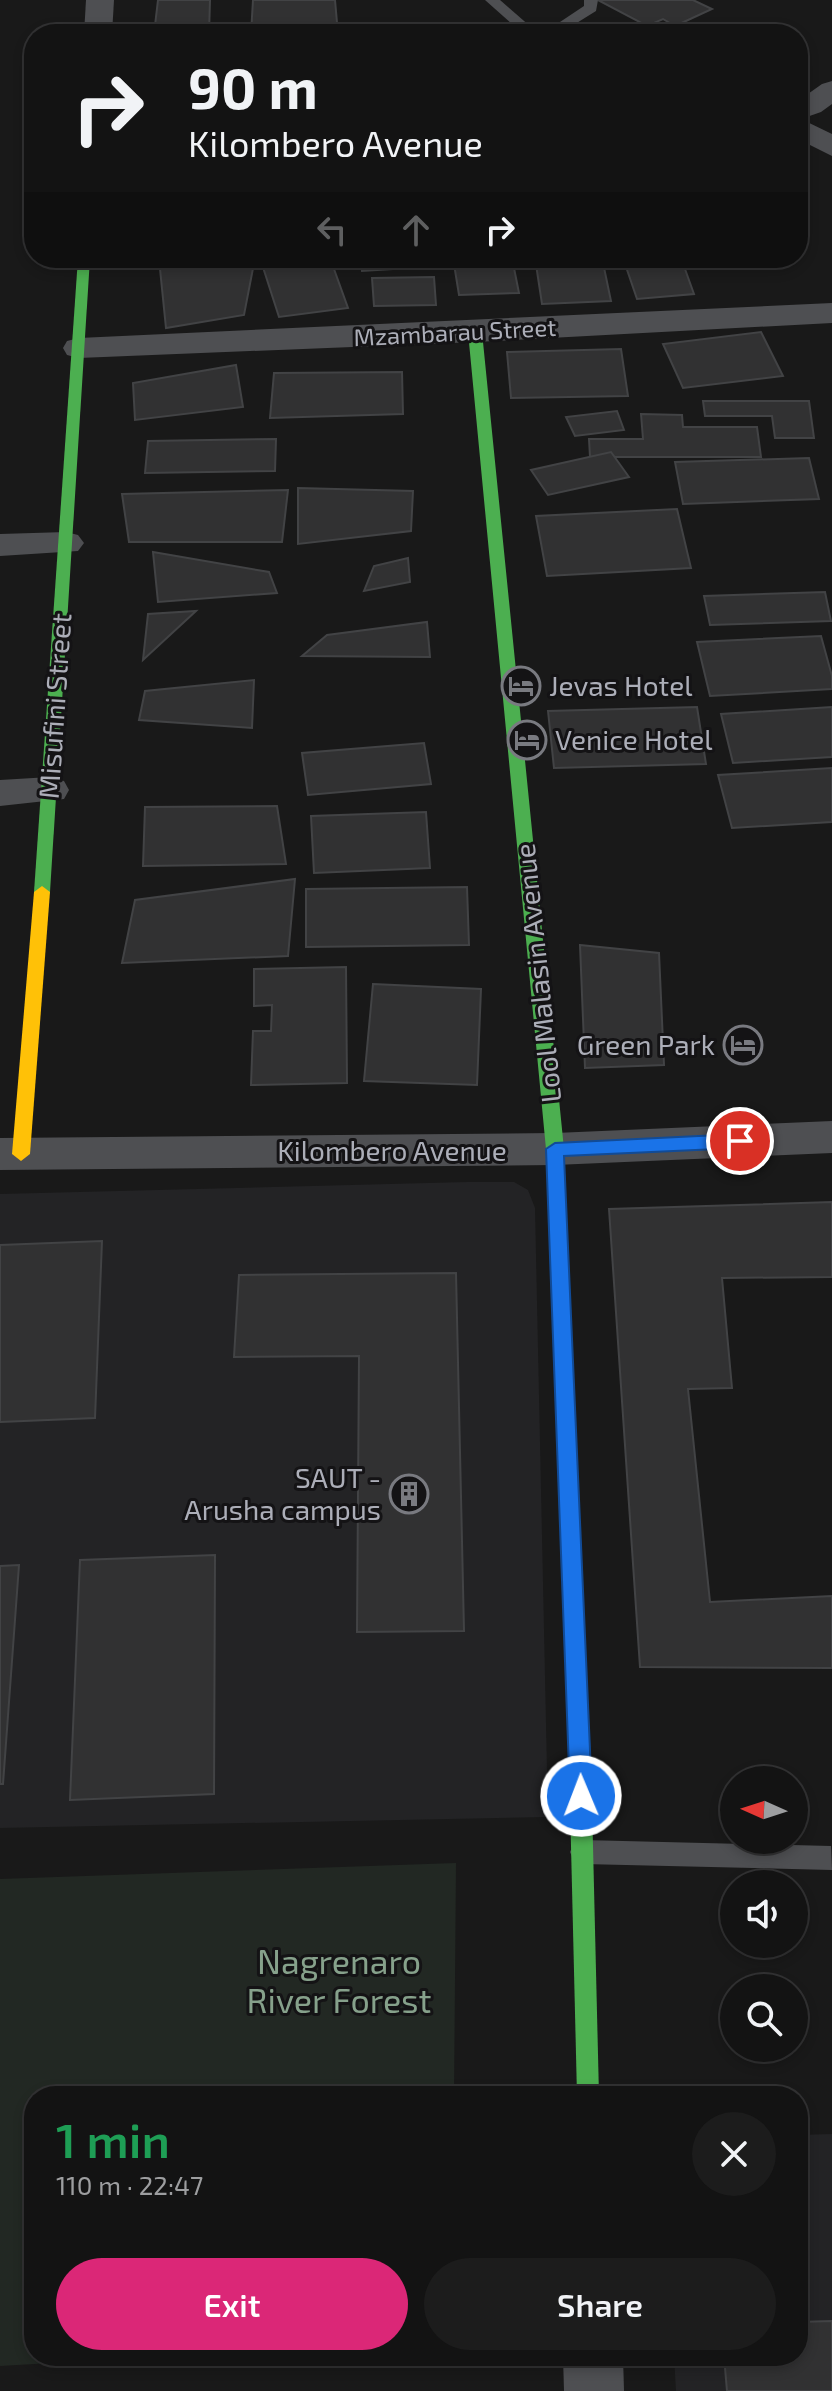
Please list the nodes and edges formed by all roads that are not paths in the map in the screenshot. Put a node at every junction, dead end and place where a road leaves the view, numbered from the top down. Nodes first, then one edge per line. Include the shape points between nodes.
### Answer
1 (100, 0) edge
2 (492, 0) edge
3 (591, 0) edge
4 (99, 24) edge
5 (520, 24) edge
6 (565, 24) edge
7 (832, 90) edge
8 (808, 107) edge
9 (808, 133) edge
10 (832, 147) edge
11 (83, 268) edge
12 (832, 314) edge
13 (475, 332) junction
14 (79, 348) junction
15 (66, 543) junction
16 (0, 545) edge
17 (50, 790) junction
18 (0, 793) edge
19 (832, 1137) edge
20 (555, 1149) junction
21 (10, 1154) edge
22 (583, 1852) junction
23 (831, 1858) edge
24 (588, 2086) edge
25 (593, 2366) edge
26 (594, 2391) edge

1 - 4 street
2 - 5 lane
3 - 6 lane via 591,8
7 - 8 street
9 - 10 street
11 - 14 street, Misufini Street
12 - 13 street, Mzambarau Street
13 - 14 street, Mzambarau Street
13 - 20 street, Lool Malasin Avenue
14 - 15 street, Misufini Street
15 - 16 street
15 - 17 street, Misufini Street
17 - 18 street
17 - 21 street, Misufini Street
19 - 20 street, Kilombero Avenue
20 - 21 street, Kilombero Avenue
20 - 22 street, Lool Malasin Avenue
22 - 23 lane
22 - 24 street, Lool Malasin Avenue
25 - 26 street

